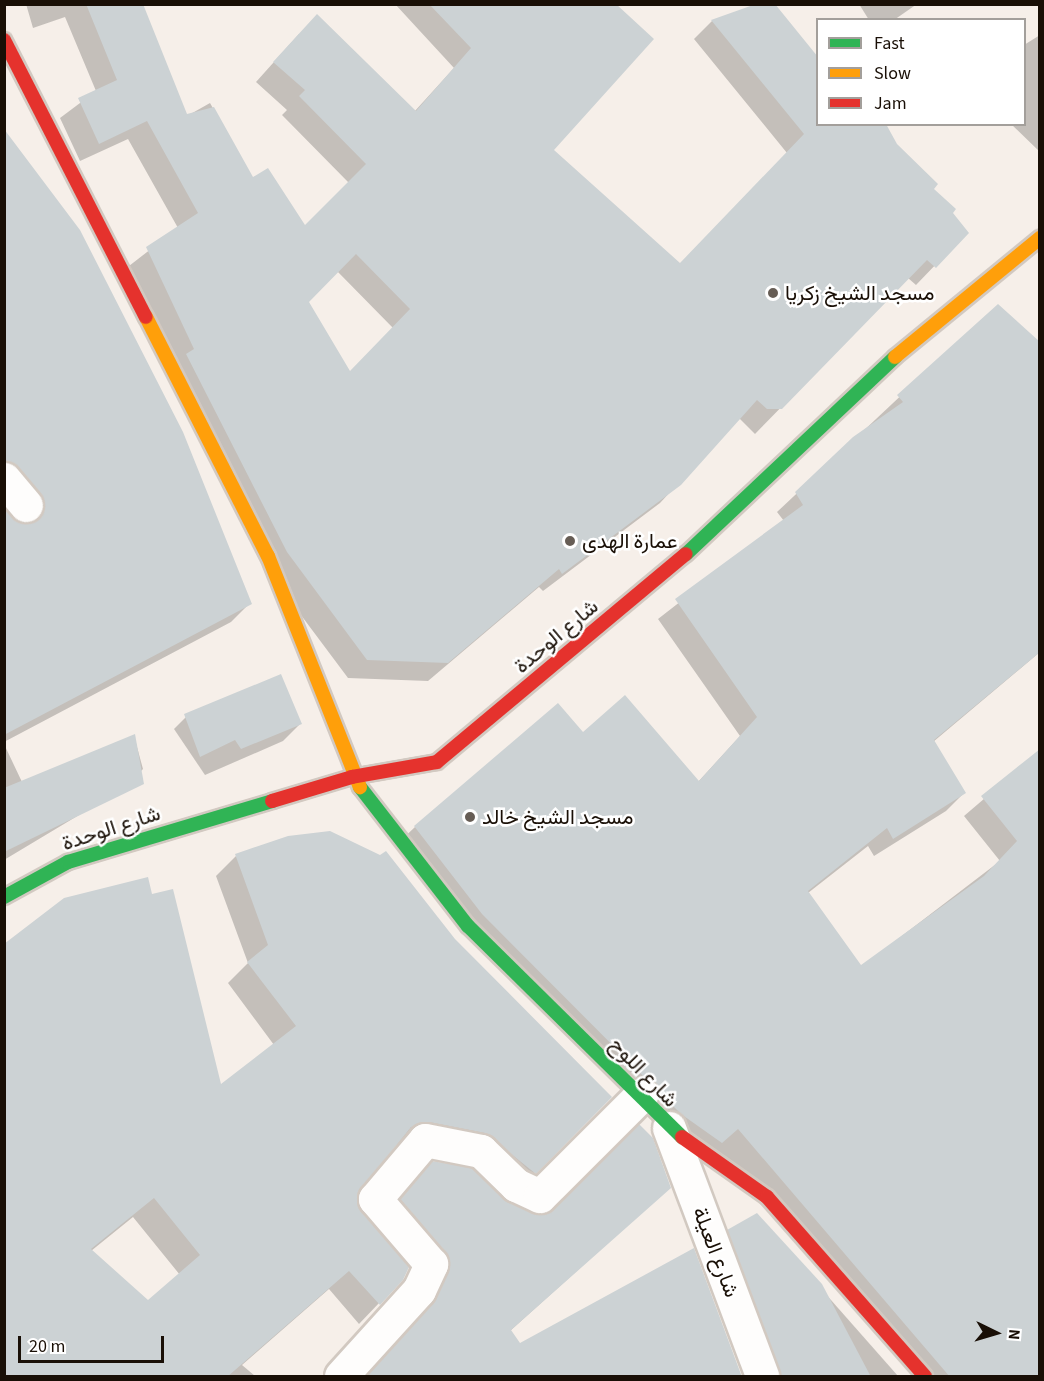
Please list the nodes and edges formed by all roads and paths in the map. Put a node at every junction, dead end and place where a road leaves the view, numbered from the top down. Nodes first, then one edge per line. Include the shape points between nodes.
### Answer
1 (4, 40) edge
2 (1040, 237) edge
3 (4, 479) edge
4 (26, 505) dead end
5 (352, 777) junction
6 (4, 897) edge
7 (641, 1095) junction
8 (669, 1128) junction
9 (341, 1377) edge
10 (762, 1377) edge
11 (925, 1377) edge

1 - 5 street, شارع اللوح via 268,556
2 - 5 street, شارع الوحدة via 881,368 730,517 437,762
3 - 4 street
5 - 6 street, شارع الوحدة via 68,862
5 - 7 street, شارع اللوح via 468,926
7 - 8 street, شارع اللوح
7 - 9 street via 540,1196 516,1185 481,1151 425,1140 375,1199 431,1264 420,1290
8 - 10 street, شارع العيلة
8 - 11 street, شارع اللوح via 767,1197 874,1312

